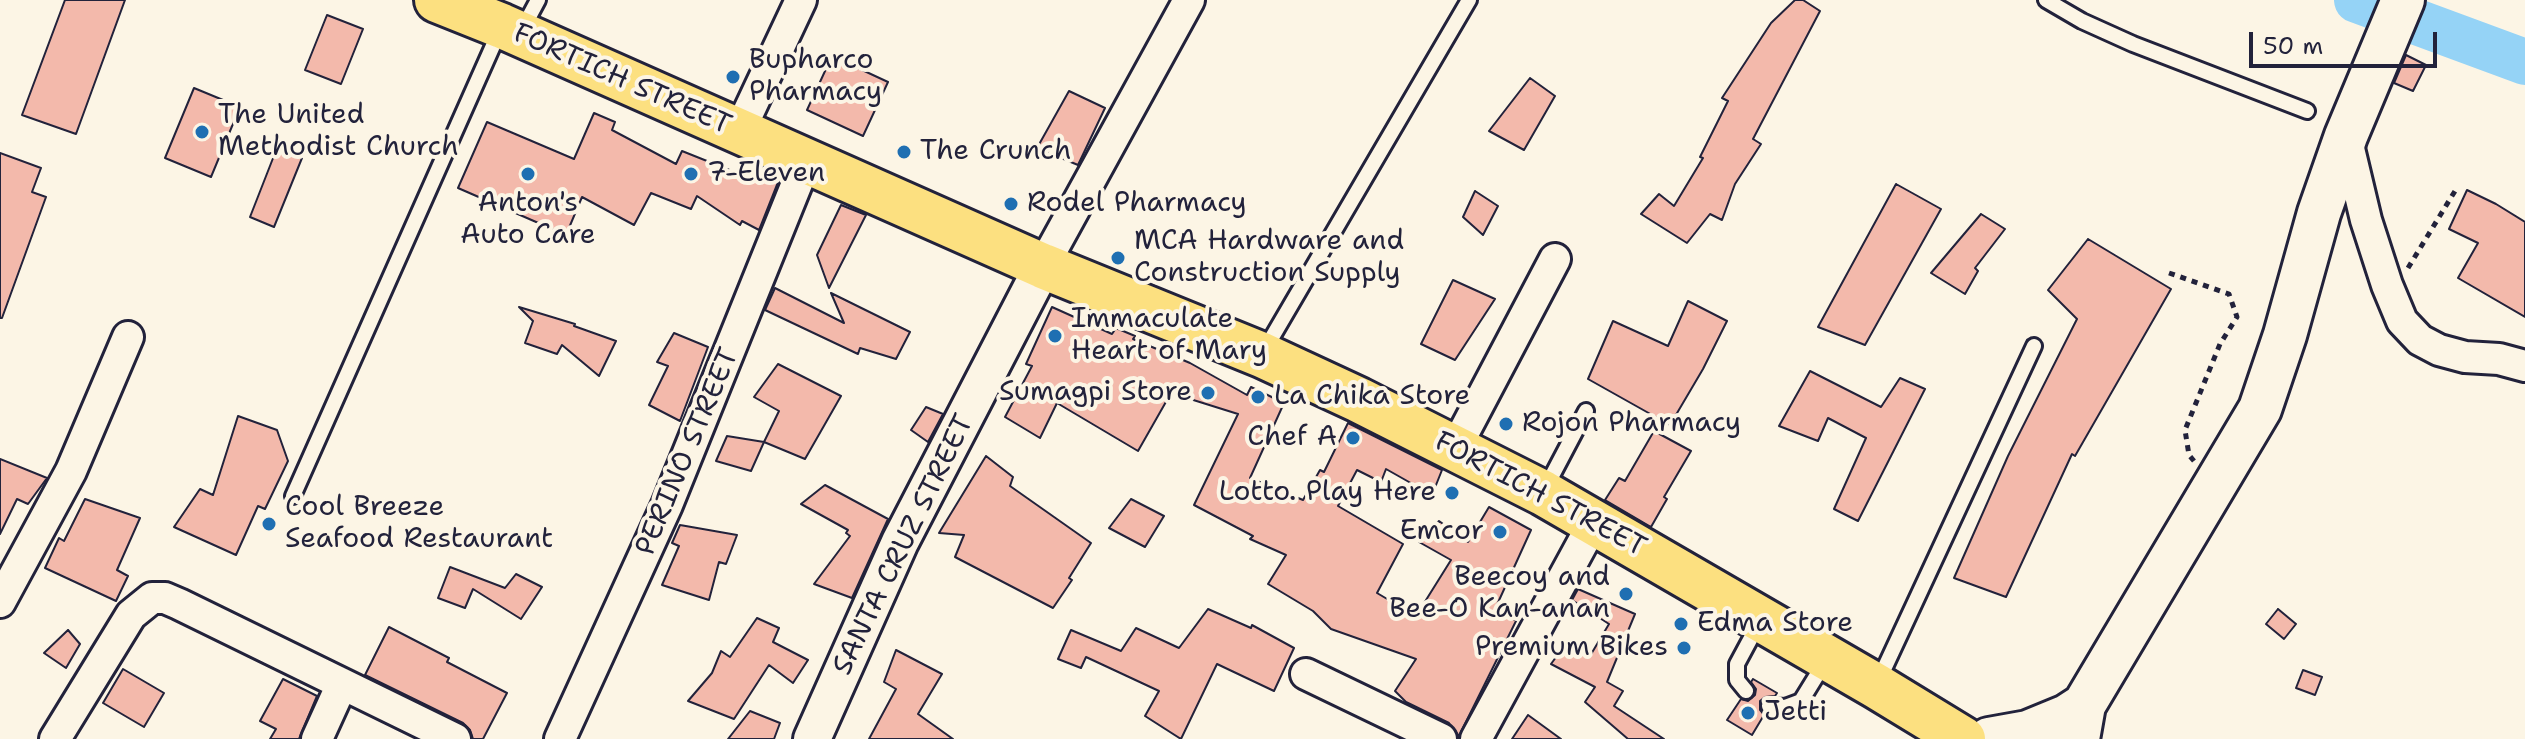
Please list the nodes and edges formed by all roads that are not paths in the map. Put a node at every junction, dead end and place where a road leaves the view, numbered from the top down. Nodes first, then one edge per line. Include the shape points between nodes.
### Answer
1 (437, 0) edge
2 (801, 0) edge
3 (1189, 0) edge
4 (1469, 0) edge
5 (2046, 0) edge
6 (2403, 0) edge
7 (520, 20) edge
8 (2307, 111) dead end
9 (2354, 119) junction
10 (739, 132) junction
11 (806, 161) junction
12 (1555, 259) dead end
13 (1043, 266) junction
14 (128, 337) dead end
15 (2034, 346) dead end
16 (1262, 355) junction
17 (2525, 366) edge
18 (1586, 411) dead end
19 (1456, 447) junction
20 (1543, 493) junction
21 (293, 496) dead end
22 (1594, 522) junction
23 (0, 602) edge
24 (1761, 619) junction
25 (1828, 658) junction
26 (1306, 674) dead end
27 (342, 684) junction
28 (1876, 686) junction
29 (1746, 691) dead end
30 (1769, 706) dead end
31 (2081, 722) edge
32 (55, 739) edge
33 (317, 739) edge
34 (455, 739) edge
35 (560, 739) edge
36 (812, 739) edge
37 (1441, 739) edge
38 (1476, 739) edge
39 (1963, 739) edge
40 (1989, 739) edge

1 - 7 highway, FORTICH STREET
2 - 10 street
3 - 13 street
4 - 16 lane
5 - 8 lane via 2133,44
6 - 9 main road
7 - 10 highway, FORTICH STREET
7 - 21 lane
9 - 17 street via 2366,220 2402,321 2439,350
9 - 31 main road via 2319,213 2260,409
10 - 11 highway, FORTICH STREET
11 - 13 highway, FORTICH STREET
11 - 35 street, PERINO STREET via 667,505
12 - 19 street
13 - 16 highway, FORTICH STREET
13 - 36 street, SANTA CRUZ STREET via 900,542
14 - 23 street via 71,471
15 - 28 lane
16 - 19 highway, FORTICH STREET
18 - 20 lane
19 - 20 highway, FORTICH STREET
20 - 22 highway, FORTICH STREET
22 - 24 highway, FORTICH STREET
22 - 38 street
24 - 25 highway, FORTICH STREET
24 - 29 lane via 1737,664 1737,680
25 - 28 highway, FORTICH STREET
25 - 30 lane via 1801,701
26 - 37 street
27 - 32 street via 179,604 152,598 131,615
27 - 33 street
27 - 34 street
28 - 39 highway, FORTICH STREET via 1921,721
31 - 40 main road

